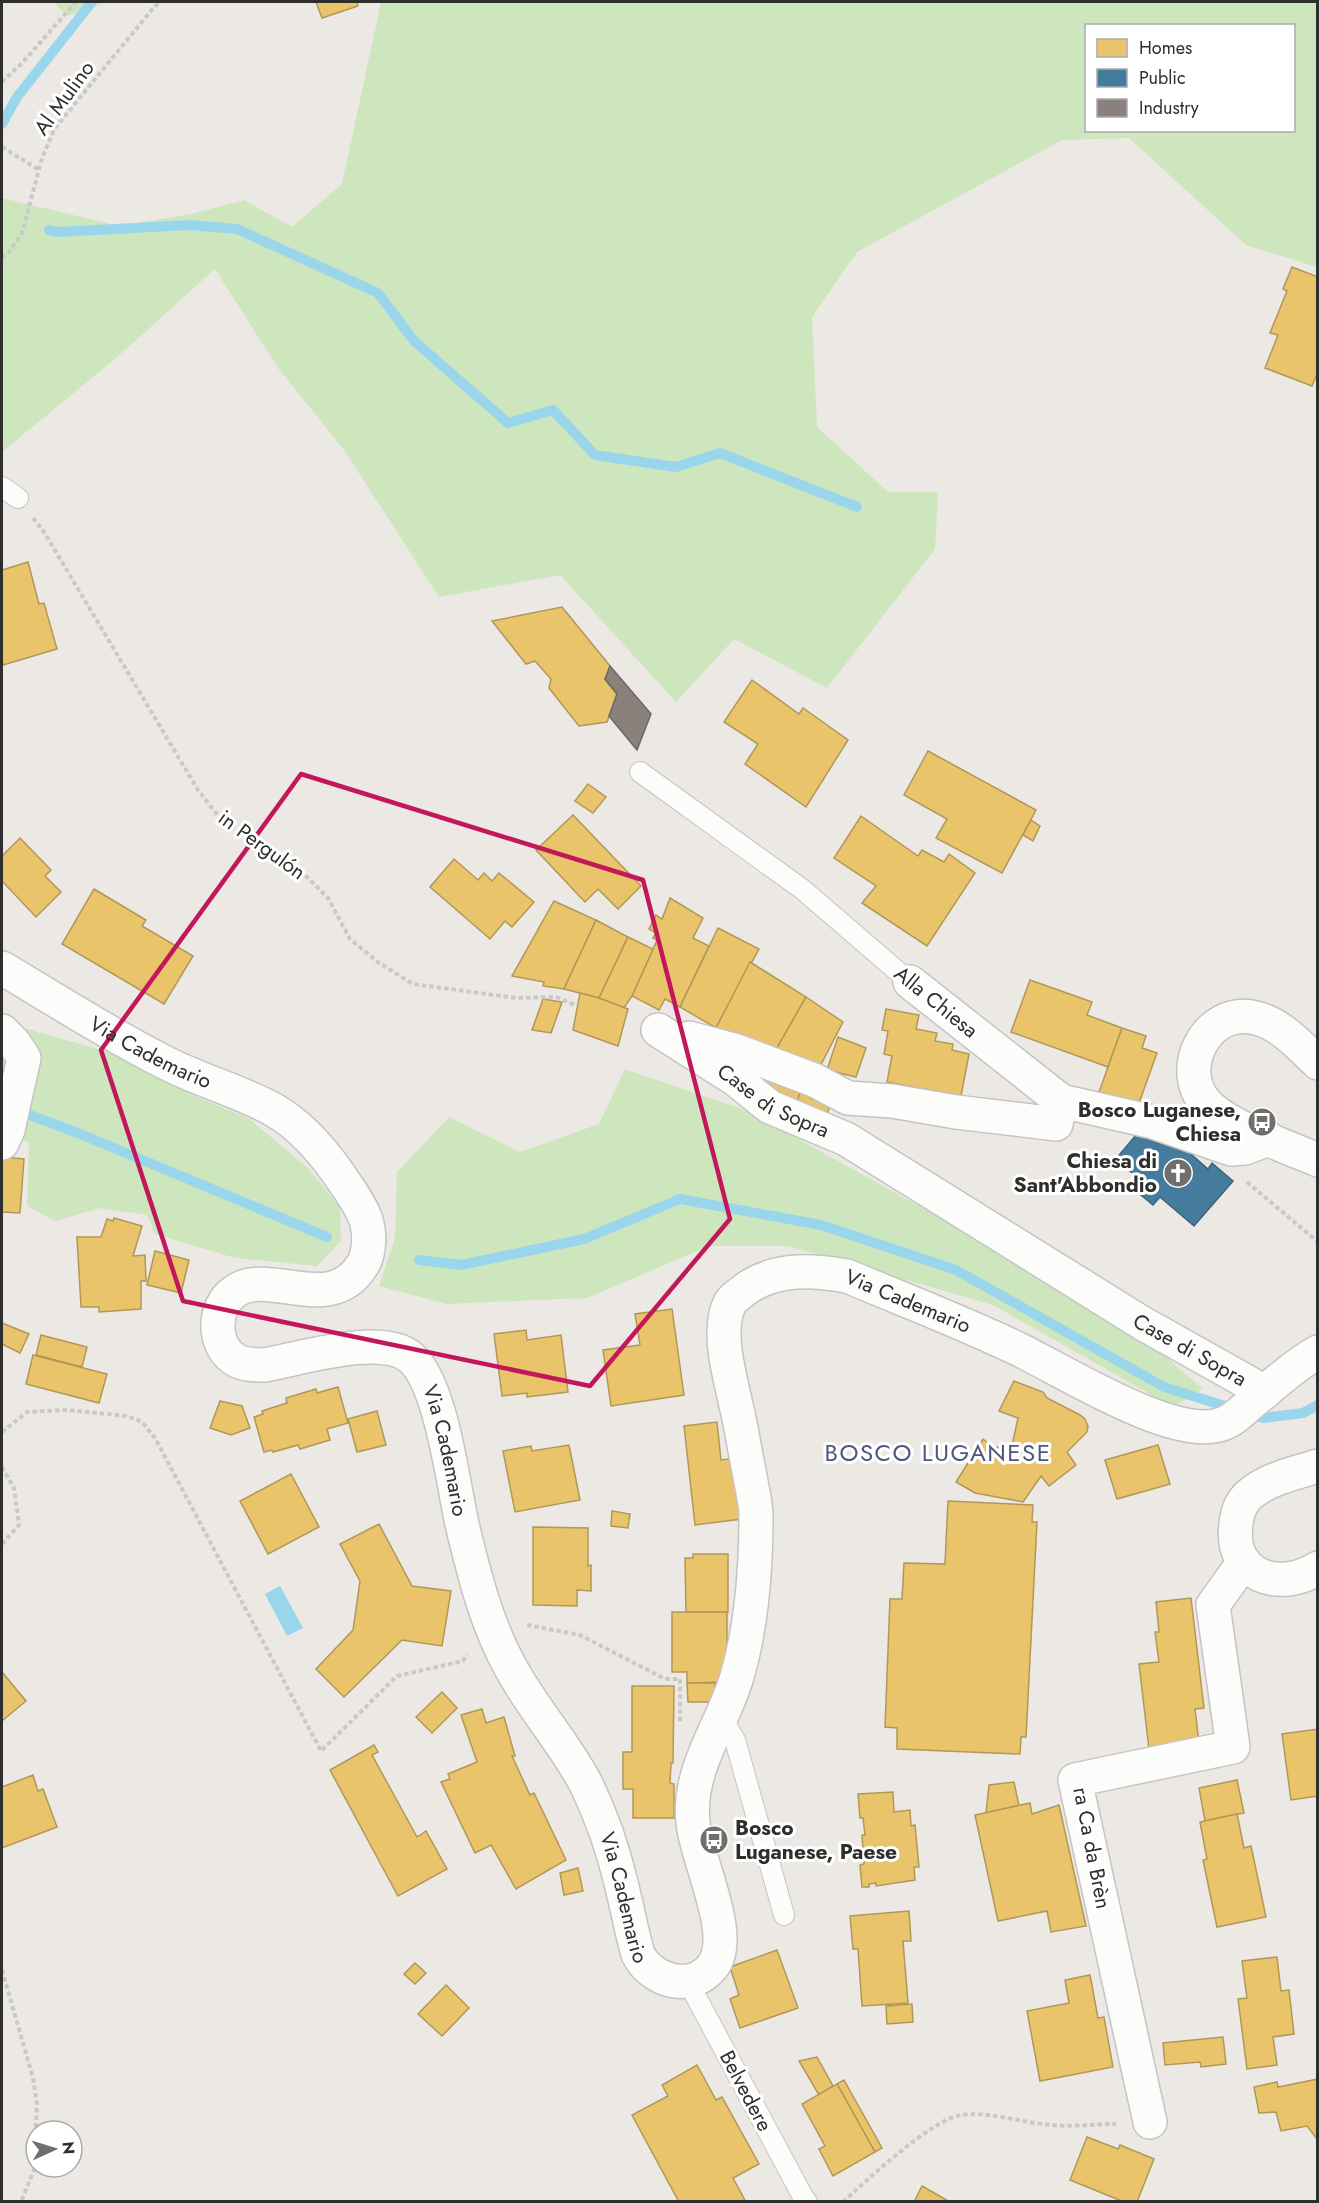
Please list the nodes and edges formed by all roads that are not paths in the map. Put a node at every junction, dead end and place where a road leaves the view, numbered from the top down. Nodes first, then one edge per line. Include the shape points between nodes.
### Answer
1 (2, 487) edge
2 (18, 498) road end
3 (640, 772) dead end
4 (2, 968) edge
5 (910, 982) joint
6 (2, 1031) edge
7 (1317, 1063) edge
8 (1061, 1101) junction
9 (5, 1137) edge
10 (1269, 1139) junction
11 (1317, 1160) edge
12 (1317, 1352) edge
13 (1253, 1402) junction
14 (1317, 1466) edge
15 (1244, 1562) junction
16 (1317, 1568) edge
17 (722, 1719) junction
18 (784, 1915) dead end
19 (687, 1980) junction
20 (1150, 2122) road end
21 (807, 2202) edge

1 - 2 lane
3 - 5 lane, Alla Chiesa via 802,889
4 - 19 street, Via Cademario via 167,1064 276,1111 312,1141 348,1187 366,1220 368,1235 365,1261 358,1272 335,1287 308,1290 261,1285 235,1291 218,1315 223,1348 234,1359 249,1365 378,1346 396,1349 419,1364 435,1398 462,1523 488,1617 515,1676 577,1769 594,1802 643,1965 662,1978
5 - 8 street, Alla Chiesa
6 - 9 street via 22,1053 24,1063
7 - 10 street via 1272,1024 1255,1017 1222,1021 1201,1040 1194,1058 1195,1077 1209,1107
8 - 10 street, Alla Chiesa via 1153,1122 1232,1149
8 - 13 street, Case di Sopra via 1056,1124 848,1098 813,1080 737,1052 658,1030 735,1079 770,1107 846,1139 1142,1323
10 - 11 street
12 - 13 street, Via Cademario
13 - 17 street, Via Cademario via 1223,1425 1196,1427 1171,1422 1019,1349 847,1276 792,1271 769,1276 748,1288 730,1302 724,1322 727,1365 756,1513 754,1568 750,1616 738,1674
14 - 15 street via 1275,1480 1248,1496 1240,1508 1235,1537
15 - 16 street via 1263,1577 1275,1580 1300,1577
15 - 20 street, ra Ca da Brèn via 1213,1605 1233,1747 1075,1780
17 - 18 lane via 735,1740
17 - 19 street, Via Cademario via 704,1752 692,1801 693,1825 716,1915 719,1957 701,1976
19 - 21 lane, Belvedere

